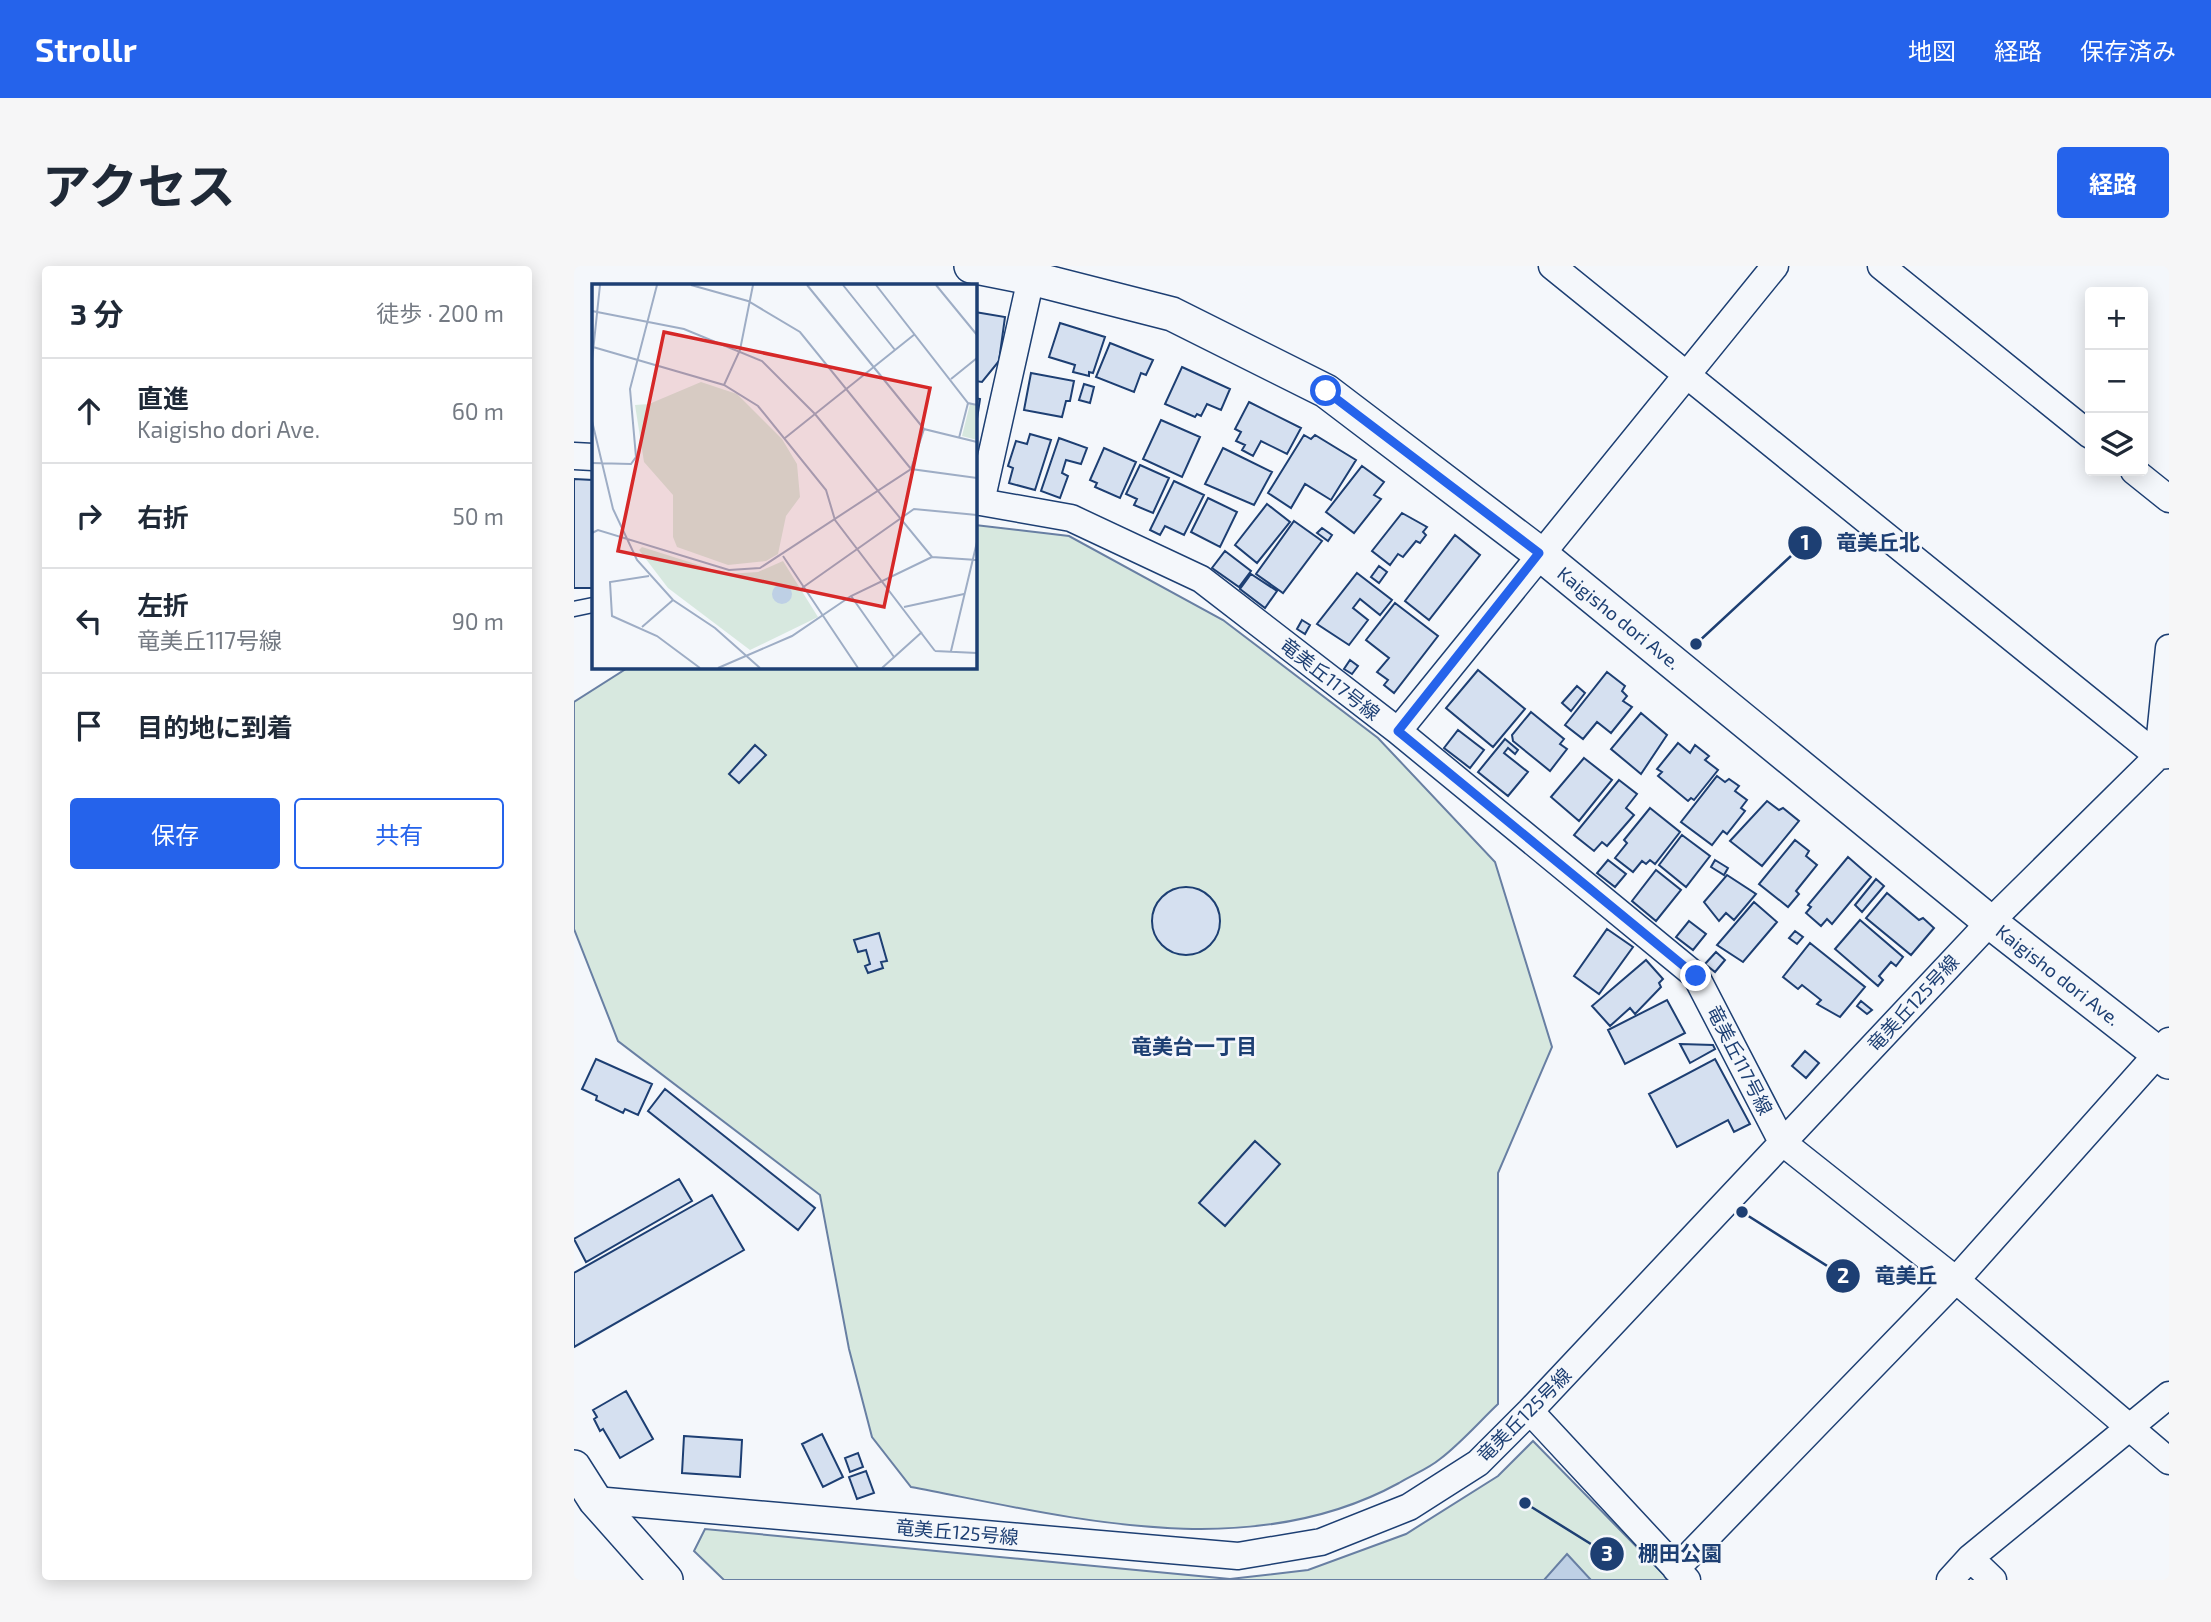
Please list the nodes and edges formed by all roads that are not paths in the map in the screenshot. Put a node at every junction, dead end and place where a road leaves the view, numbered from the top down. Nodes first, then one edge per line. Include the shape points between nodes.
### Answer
1 (971, 266) edge
2 (1552, 266) edge
3 (1775, 266) edge
4 (1881, 266) edge
5 (1030, 272) edge
6 (1686, 375) junction
7 (2085, 431) edge
8 (574, 456) edge
9 (592, 457) edge
10 (2140, 476) edge
11 (2169, 499) edge
12 (978, 501) edge
13 (1539, 553) junction
14 (592, 605) edge
15 (574, 609) edge
16 (2169, 648) edge
17 (1398, 731) junction
18 (2163, 756) edge
19 (1990, 922) junction
20 (2165, 1052) edge
21 (1782, 1142) junction
22 (1956, 1280) junction
23 (2169, 1395) edge
24 (1530, 1411) junction
25 (2127, 1426) junction
26 (2169, 1461) edge
27 (574, 1467) edge
28 (585, 1500) edge
29 (1970, 1558) junction
30 (1681, 1575) edge
31 (666, 1580) edge
32 (1950, 1580) edge
33 (1993, 1580) edge

1 - 5 street, Kaigisho dori Ave.
2 - 6 street
3 - 6 street
4 - 7 street
5 - 12 street
5 - 13 street, Kaigisho dori Ave. via 1172,314 1326,391
6 - 13 street
6 - 18 street
8 - 9 street
10 - 11 street
12 - 17 street, 竜美丘117号線 via 1071,518 1201,579
13 - 17 street
13 - 19 street, Kaigisho dori Ave.
14 - 15 lane
16 - 18 street
17 - 21 street, 竜美丘117号線 via 1696,976
18 - 19 street, 竜美丘125号線
19 - 20 street, Kaigisho dori Ave.
19 - 21 street, 竜美丘125号線
20 - 22 street
21 - 22 street, 竜美丘117号線
21 - 24 street, 竜美丘125号線
22 - 25 street, 竜美丘117号線
22 - 30 street
23 - 25 street
24 - 28 street, 竜美丘125号線 via 1478,1463 1409,1507 1321,1542 1238,1556
24 - 30 street
25 - 26 street, 竜美丘117号線
25 - 29 street
27 - 28 street
28 - 31 street
29 - 32 street
29 - 33 street

